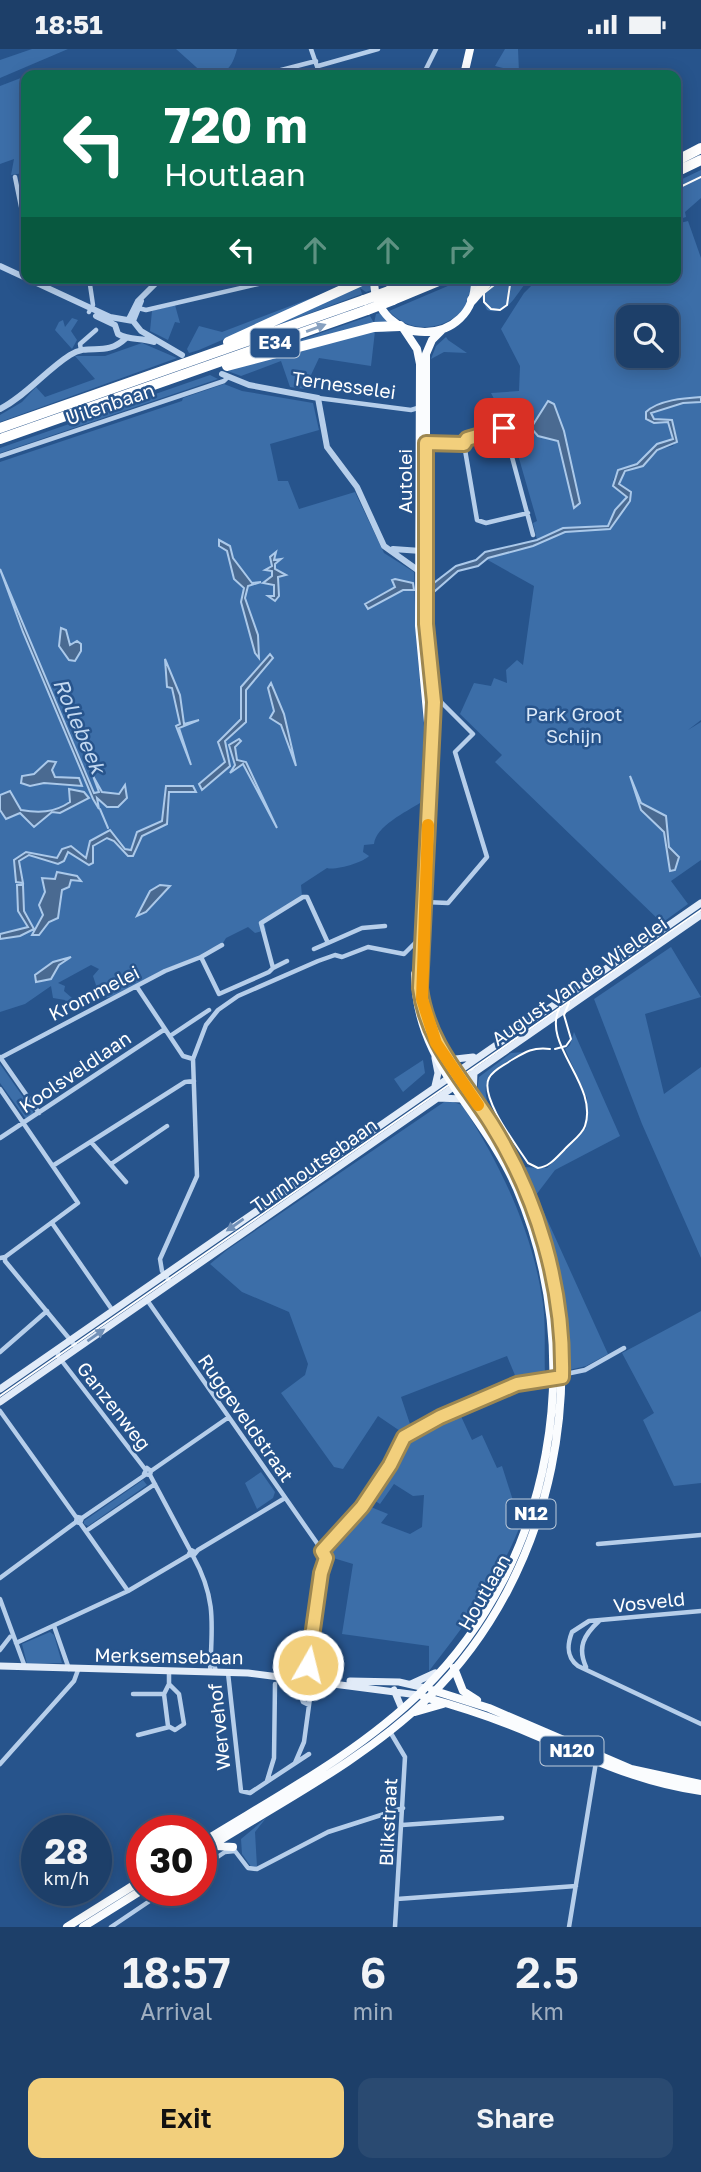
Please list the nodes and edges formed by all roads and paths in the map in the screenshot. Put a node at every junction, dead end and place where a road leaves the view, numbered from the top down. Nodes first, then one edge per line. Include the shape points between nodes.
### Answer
1 (312, 49) edge
2 (378, 49) edge
3 (428, 49) edge
4 (470, 49) edge
5 (436, 51) edge
6 (317, 64) junction
7 (287, 70) edge
8 (319, 70) edge
9 (426, 70) edge
10 (465, 70) edge
11 (701, 148) edge
12 (681, 158) edge
13 (701, 160) edge
14 (681, 170) edge
15 (15, 177) dead end
16 (21, 206) edge
17 (0, 268) edge
18 (21, 276) edge
19 (39, 284) edge
20 (89, 284) edge
21 (155, 284) edge
22 (258, 284) edge
23 (358, 284) edge
24 (375, 284) edge
25 (410, 284) edge
26 (427, 284) edge
27 (474, 284) edge
28 (486, 284) edge
29 (391, 295) junction
30 (472, 300) junction
31 (366, 305) junction
32 (137, 307) junction
33 (90, 311) junction
34 (131, 320) junction
35 (116, 323) junction
36 (402, 327) junction
37 (96, 330) dead end
38 (442, 330) junction
39 (118, 334) junction
40 (140, 334) junction
41 (126, 338) junction
42 (80, 350) junction
43 (96, 350) junction
44 (183, 355) dead end
45 (208, 355) junction
46 (225, 375) joint
47 (318, 398) junction
48 (493, 404) dead end
49 (421, 407) junction
50 (0, 409) edge
51 (66, 416) junction
52 (0, 428) edge
53 (504, 428) junction
54 (0, 439) edge
55 (423, 441) junction
56 (465, 442) junction
57 (0, 456) edge
58 (528, 513) junction
59 (533, 535) dead end
60 (379, 536) junction
61 (396, 554) junction
62 (422, 554) junction
63 (420, 572) junction
64 (425, 678) junction
65 (434, 694) junction
66 (444, 704) junction
67 (433, 710) junction
68 (425, 902) junction
69 (701, 903) edge
70 (701, 915) edge
71 (384, 926) dead end
72 (417, 941) junction
73 (328, 943) junction
74 (222, 946) dead end
75 (321, 946) junction
76 (314, 950) dead end
77 (201, 957) junction
78 (418, 959) junction
79 (288, 961) dead end
80 (318, 961) junction
81 (272, 968) junction
82 (137, 986) junction
83 (209, 1010) dead end
84 (165, 1029) junction
85 (170, 1036) junction
86 (480, 1054) junction
87 (0, 1057) edge
88 (435, 1058) junction
89 (193, 1059) junction
90 (447, 1061) junction
91 (474, 1072) junction
92 (452, 1075) junction
93 (194, 1081) junction
94 (458, 1084) junction
95 (435, 1086) junction
96 (0, 1089) edge
97 (473, 1097) junction
98 (437, 1098) junction
99 (463, 1099) junction
100 (39, 1113) junction
101 (24, 1123) junction
102 (167, 1126) dead end
103 (0, 1138) edge
104 (91, 1142) junction
105 (111, 1164) junction
106 (54, 1165) junction
107 (126, 1182) dead end
108 (52, 1223) junction
109 (1, 1259) edge
110 (184, 1260) junction
111 (191, 1269) junction
112 (164, 1274) junction
113 (171, 1283) junction
114 (147, 1300) junction
115 (47, 1311) junction
116 (113, 1311) junction
117 (71, 1339) junction
118 (58, 1348) junction
119 (78, 1348) junction
120 (624, 1348) dead end
121 (0, 1352) edge
122 (61, 1360) junction
123 (558, 1377) junction
124 (0, 1389) edge
125 (0, 1402) edge
126 (0, 1411) edge
127 (229, 1417) junction
128 (148, 1472) junction
129 (155, 1484) junction
130 (285, 1498) junction
131 (79, 1520) junction
132 (86, 1531) junction
133 (701, 1535) edge
134 (598, 1544) dead end
135 (323, 1552) junction
136 (192, 1553) junction
137 (0, 1578) edge
138 (128, 1591) junction
139 (0, 1599) edge
140 (701, 1611) edge
141 (599, 1621) junction
142 (54, 1626) junction
143 (10, 1637) dead end
144 (16, 1643) junction
145 (0, 1650) edge
146 (0, 1666) edge
147 (443, 1667) junction
148 (25, 1668) junction
149 (454, 1668) junction
150 (587, 1668) junction
151 (69, 1670) junction
152 (78, 1670) junction
153 (169, 1671) junction
154 (213, 1672) junction
155 (228, 1672) junction
156 (305, 1680) junction
157 (169, 1684) junction
158 (275, 1684) dead end
159 (336, 1684) junction
160 (411, 1684) junction
161 (394, 1690) junction
162 (429, 1692) junction
163 (133, 1694) dead end
164 (164, 1694) junction
165 (418, 1695) junction
166 (446, 1704) junction
167 (309, 1705) dead end
168 (489, 1709) junction
169 (405, 1712) junction
170 (701, 1724) edge
171 (169, 1727) junction
172 (386, 1727) junction
173 (138, 1735) dead end
174 (309, 1754) dead end
175 (598, 1759) junction
176 (0, 1764) edge
177 (295, 1764) junction
178 (266, 1782) junction
179 (667, 1782) junction
180 (701, 1784) edge
181 (701, 1791) edge
182 (403, 1808) junction
183 (502, 1818) dead end
184 (402, 1825) junction
185 (239, 1828) junction
186 (217, 1839) edge
187 (217, 1840) edge
188 (217, 1845) edge
189 (234, 1849) junction
190 (217, 1857) edge
191 (576, 1886) junction
192 (126, 1890) edge
193 (397, 1899) junction
194 (126, 1900) edge
195 (142, 1906) edge
196 (67, 1927) edge
197 (83, 1927) edge
198 (111, 1927) edge
199 (395, 1927) edge
200 (569, 1927) edge

1 - 6 street
2 - 6 street
3 - 5 street
4 - 10 main road
5 - 9 street
6 - 7 street
6 - 8 street
11 - 12 highway
13 - 14 highway
15 - 16 street
17 - 18 street
19 - 33 street
20 - 33 street
21 - 32 street
22 - 32 street via 146,310
23 - 45 highway via 216,347
24 - 36 main road, Autolei via 381,307
25 - 29 highway, E34
26 - 29 highway, E34
27 - 30 main road
28 - 30 highway
29 - 31 highway, E34, bridge
30 - 38 main road, Autolei via 460,319
31 - 45 highway, E34
51 -> 31 highway, E34
32 - 34 street
33 - 35 street
34 - 35 street
34 - 40 street
35 - 39 street
36 - 38 main road via 421,333
36 - 49 main road, Autolei via 419,352
36 - 51 highway via 374,327 287,349 82,415
37 - 42 street via 80,344
38 - 55 main road, Autolei via 426,354
39 - 41 street
39 - 43 street via 112,345
40 - 41 street
40 - 44 street
41 - 43 street via 113,349
42 - 43 street
42 - 50 street
45 - 52 highway, E34
46 - 47 street, Ternesselei via 260,388
46 - 57 street, Uilenbaan via 217,383
47 - 49 street, Ternesselei via 411,410
47 - 60 street via 327,447 357,487
48 - 53 street
49 - 55 main road, Autolei
51 - 54 highway, E34
53 - 56 street
53 - 58 street
55 - 56 street
55 - 62 main road, Autolei
56 - 58 street via 477,520 486,523
58 - 59 street
60 - 61 street via 384,547
60 - 62 street via 396,550
61 - 62 street
61 - 63 street
62 - 63 main road, Autolei
62 - 65 main road, Autolei
63 - 64 main road, Autolei
64 - 65 street
64 - 72 main road, Autolei via 428,728
65 - 66 street
65 - 67 main road, Autolei
66 - 67 street
66 - 68 street via 473,734 455,752 487,857 448,902
67 - 68 main road, Autolei
68 - 78 main road, Autolei
69 - 86 main road, August Van de Wielelei
70 - 91 main road, August Van de Wielelei
71 - 73 street via 362,928
72 - 78 main road, Autolei
72 - 80 street via 404,954 368,947
73 - 75 street
73 - 81 street via 307,897 291,902 261,924
74 - 77 street, Krommelei
75 - 76 street
75 - 80 street
77 - 81 street via 219,994
77 - 82 street, Krommelei
78 - 88 main road via 418,1016
78 - 90 main road via 424,1013
79 - 81 street
80 - 89 street via 223,1006 200,1035
82 - 84 street
82 - 87 street, Krommelei
83 - 85 street
84 - 85 street
84 - 100 street, Koolsveldlaan
85 - 89 street via 183,1056
86 - 90 main road
86 - 92 main road, August Van de Wielelei
87 - 100 street
88 - 92 main road
88 - 95 main road
89 - 93 street
90 - 92 main road
91 - 94 main road, August Van de Wielelei
91 - 97 main road
92 - 94 main road, Houtlaan / N12
92 - 95 main road, Turnhoutsebaan
93 - 104 street via 185,1082
93 - 112 street via 198,1176 161,1256
94 - 97 main road, Houtlaan / N12
94 - 98 main road, Turnhoutsebaan
94 - 99 main road, Houtlaan / N12
95 -> 110 main road, Turnhoutsebaan
96 - 101 street
97 - 123 main road, Houtlaan / N12 via 511,1158 540,1229 558,1307
98 - 99 main road
98 - 111 main road, Turnhoutsebaan
99 - 123 main road, Houtlaan / N12 via 498,1150 533,1229 551,1309
100 - 101 street, Koolsveldlaan
101 - 103 street, Koolsveldlaan
101 - 106 street
102 - 105 street
104 - 105 street
104 - 106 street
105 - 107 street
106 - 108 street via 78,1203
108 - 109 street
108 - 116 street
109 - 115 street
110 - 111 street
110 - 112 main road, Turnhoutsebaan
111 - 113 main road, Turnhoutsebaan
112 - 113 street
112 - 116 main road, Turnhoutsebaan
113 - 114 main road, Turnhoutsebaan
119 -> 114 main road, Turnhoutsebaan
114 - 127 street, Ruggeveldstraat
115 - 117 street
115 - 121 street
116 - 117 main road, Turnhoutsebaan
117 - 118 main road, Turnhoutsebaan
117 - 119 street
118 - 122 street
118 - 124 main road, Turnhoutsebaan
119 - 122 main road, Turnhoutsebaan
120 - 123 street via 594,1366
122 - 125 main road, Turnhoutsebaan
122 - 128 street, Ganzenweg
123 - 135 street via 517,1384 415,1428 402,1439 362,1507
123 - 147 main road, Houtlaan / N12 via 546,1457 523,1535 489,1605
123 - 149 main road, Houtlaan / N12 via 554,1458 531,1536 500,1601
126 - 131 street
127 - 128 street
127 - 130 street, Ruggeveldstraat
128 - 129 street, Ganzenweg
128 - 131 street
129 - 132 street
129 - 136 street, Ganzenweg
130 - 135 street, Ruggeveldstraat
130 - 136 street
131 - 132 street
131 - 137 street
132 - 138 street
133 - 134 street
135 - 156 street
136 - 138 street
136 - 154 street, Ganzenweg via 213,1606
138 - 142 street
139 - 144 street
140 - 141 street, Vosveld
141 - 150 street, Vosveld via 583,1637
141 - 150 street, Vosveld via 582,1623 569,1640 572,1661
142 - 144 street
142 - 151 street
143 - 145 street
144 - 148 street
146 - 148 main road, Merksemsebaan / N120
147 - 160 main road
147 - 162 main road, Houtlaan / N12
148 - 151 main road, Merksemsebaan / N120
149 - 162 main road, Houtlaan / N12
149 - 168 main road via 463,1691
150 - 170 street, Vosveld
151 - 152 main road, Merksemsebaan / N120
152 - 153 main road, Merksemsebaan / N120
152 - 176 street via 74,1681
153 - 154 main road, Merksemsebaan / N120
153 - 157 street
154 - 155 main road, Merksemsebaan / N120
155 - 156 main road, Merksemsebaan / N120
155 - 178 street, Wervehof via 239,1788 248,1793
156 - 159 main road, Merksemsebaan / N120
157 - 164 street
157 - 171 street via 179,1694 184,1724 176,1730
158 - 178 street via 274,1758
159 - 160 main road, Merksemsebaan / N120
159 - 161 main road, Merksemsebaan / N120
160 - 162 main road, Merksemsebaan / N120
161 - 165 main road, Merksemsebaan / N120
161 - 169 main road
162 - 165 main road, Merksemsebaan / N120
162 - 166 main road, Merksemsebaan / N120
162 - 168 main road, Merksemsebaan / N120
162 - 169 main road, Houtlaan / N12
163 - 164 street
164 - 171 street
165 - 169 main road, Houtlaan / N12
166 - 169 main road
166 - 175 main road, Merksemsebaan / N120
167 - 177 street via 304,1742
168 - 175 main road, Merksemsebaan / N120
169 - 172 main road, Houtlaan / N12
171 - 173 street
172 - 182 street, Blikstraat via 404,1752
172 - 185 main road, Houtlaan / N12
172 - 186 main road, Houtlaan / N12
174 - 177 street, Wervehof
175 - 179 main road, Merksemsebaan / N120
175 - 191 street
177 - 178 street, Wervehof
179 - 180 main road, Merksemsebaan / N120
179 - 181 main road, Merksemsebaan / N120
182 - 184 street, Blikstraat
182 - 189 street via 328,1832 257,1869 248,1868
183 - 184 street
184 - 193 street, Blikstraat
185 - 187 main road, Houtlaan / N12
185 - 189 main road
188 - 189 main road
189 - 190 street
191 - 193 street
191 - 200 street
192 - 196 main road
193 - 199 street, Blikstraat
194 - 197 main road
195 - 198 street

